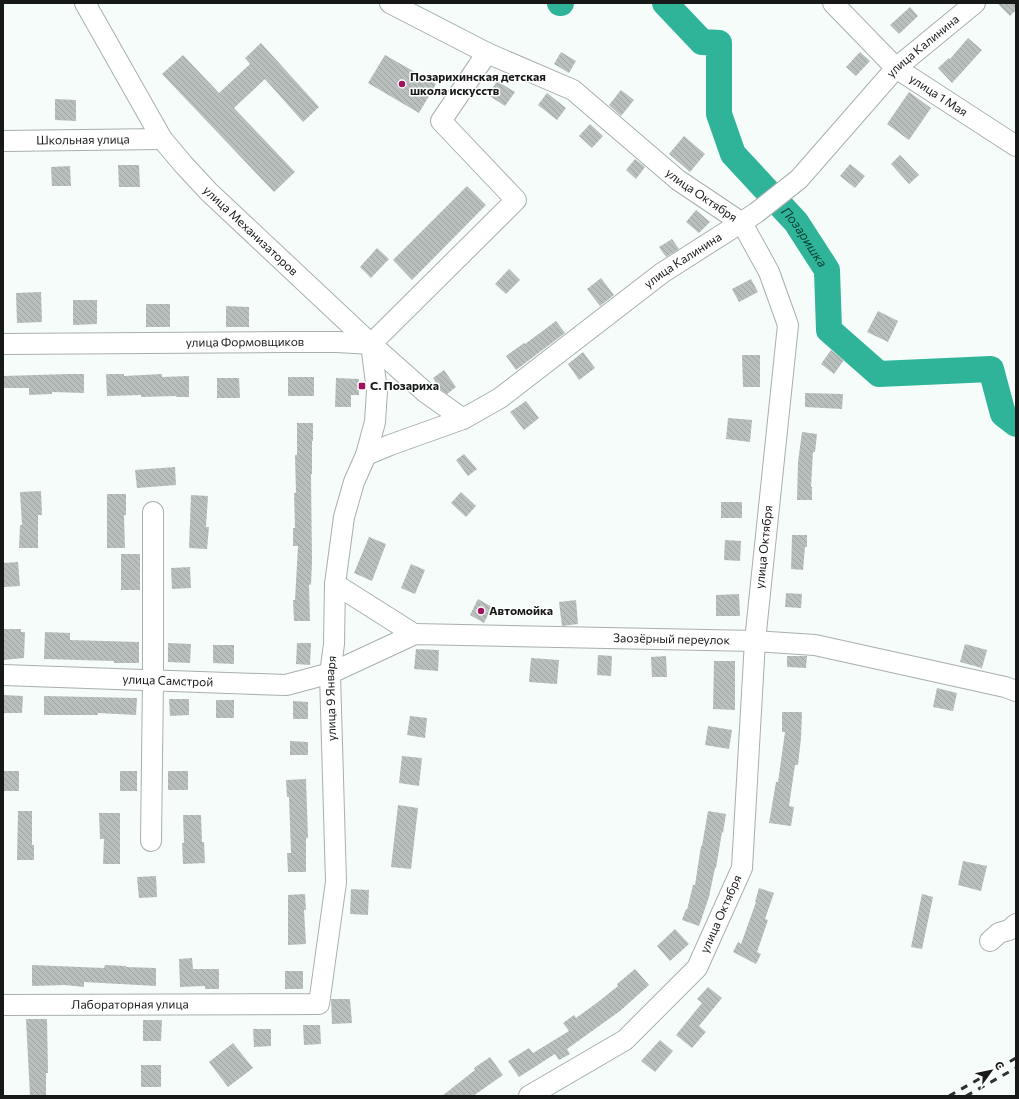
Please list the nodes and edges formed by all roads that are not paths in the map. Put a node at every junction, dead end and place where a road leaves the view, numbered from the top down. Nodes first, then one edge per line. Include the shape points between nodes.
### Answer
1 (85, 3) edge
2 (390, 3) edge
3 (833, 3) edge
4 (975, 3) edge
5 (486, 53) junction
6 (896, 68) junction
7 (162, 139) junction
8 (3, 141) edge
9 (1016, 146) edge
10 (749, 218) junction
11 (3, 344) edge
12 (371, 344) junction
13 (464, 419) junction
14 (366, 456) junction
15 (153, 512) dead end
16 (335, 584) junction
17 (414, 634) junction
18 (755, 641) junction
19 (330, 673) junction
20 (3, 675) edge
21 (154, 681) junction
22 (1016, 691) edge
23 (151, 841) dead end
24 (1016, 924) edge
25 (990, 942) dead end
26 (320, 996) joint
27 (3, 1005) edge
28 (528, 1096) edge

1 - 7 street, улица Механизаторов
2 - 5 street, улица Октября
3 - 6 street, улица 1 Мая
4 - 6 street, улица Калинина
5 - 10 street, улица Октября via 573,90 678,180
5 - 12 street via 441,121 516,200
6 - 9 street, улица 1 Мая
6 - 10 street, улица Калинина via 799,179
7 - 8 street, Школьная улица
7 - 12 street, улица Механизаторов via 209,192
10 - 13 street, улица Калинина via 662,273 500,398
10 - 18 street, улица Октября via 788,325
11 - 12 street, улица Формовщиков
12 - 13 street, улица Механизаторов via 424,392
12 - 14 street, улица 9 Января via 377,391 375,422
13 - 14 street, улица Калинина
14 - 16 street, улица 9 Января via 354,482 344,517
15 - 21 street
16 - 17 street
16 - 19 street, улица 9 Января via 334,644
17 - 18 street, Заозёрный переулок
17 - 19 street, Заозёрный переулок
18 - 22 street, Заозёрный переулок via 815,645
18 - 28 street, улица Октября via 742,868 697,968 625,1040
19 - 21 street, улица Самстрой via 286,685
19 - 26 street, улица 9 Января via 336,882
20 - 21 street, улица Самстрой
21 - 23 street
24 - 25 street via 1009,930 999,933
26 - 27 street, Лабораторная улица via 263,1004

